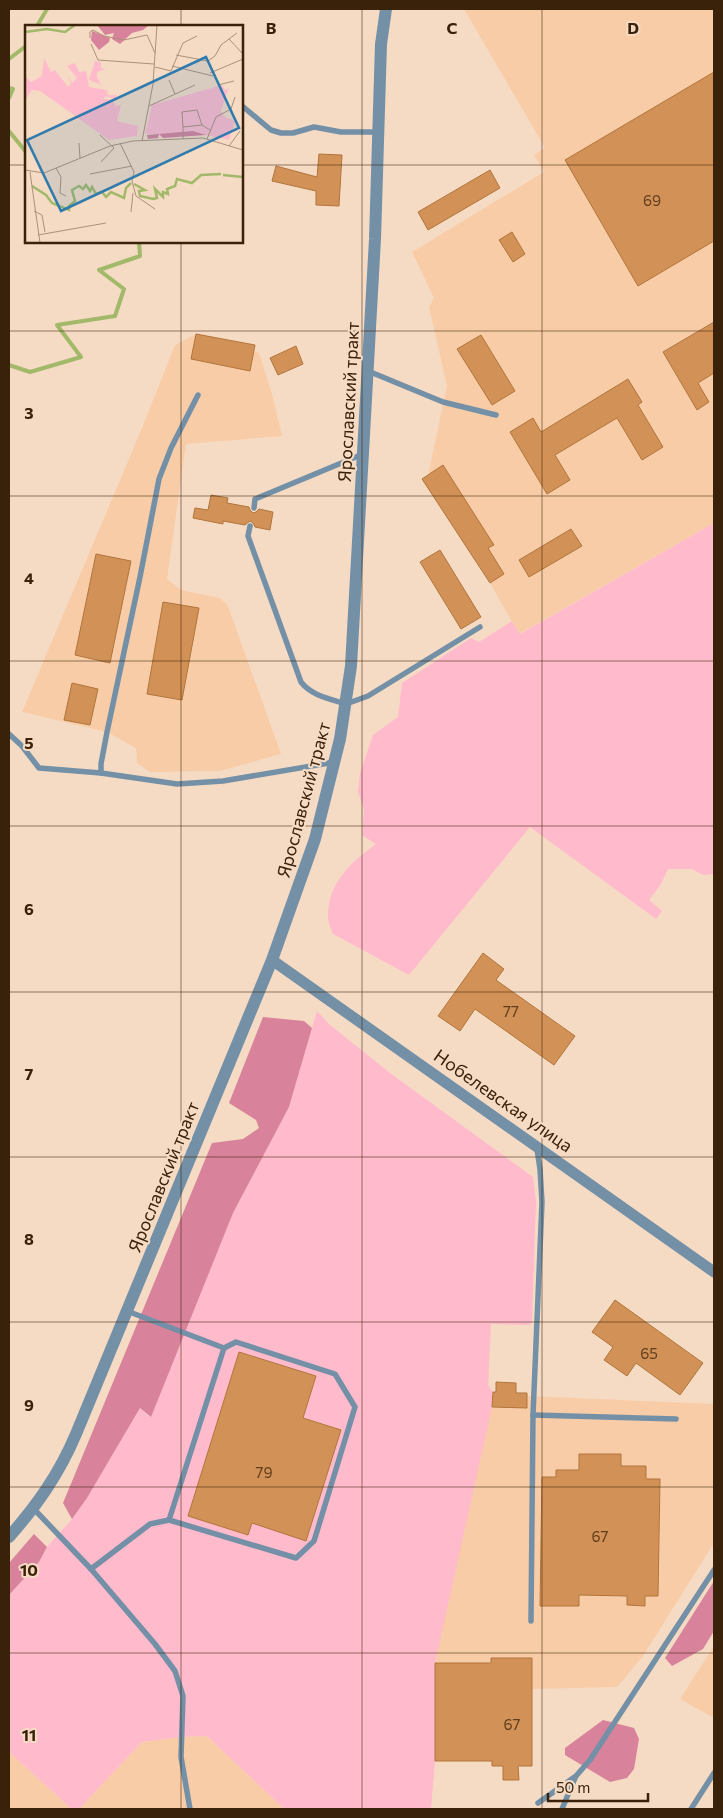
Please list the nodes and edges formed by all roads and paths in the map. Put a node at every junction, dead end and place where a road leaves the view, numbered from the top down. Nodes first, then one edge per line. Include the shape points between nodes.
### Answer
1 (386, 9) edge
2 (242, 106) edge
3 (378, 132) junction
4 (368, 371) junction
5 (198, 395) dead end
6 (496, 415) dead end
7 (364, 454) junction
8 (254, 508) dead end
9 (250, 526) dead end
10 (480, 627) dead end
11 (346, 704) junction
12 (9, 734) edge
13 (335, 762) junction
14 (101, 773) junction
15 (272, 960) junction
16 (536, 1147) junction
17 (714, 1272) edge
18 (127, 1311) junction
19 (224, 1348) junction
20 (533, 1415) junction
21 (676, 1419) dead end
22 (33, 1508) junction
23 (169, 1520) junction
24 (9, 1537) edge
25 (91, 1569) junction
26 (714, 1570) edge
27 (531, 1621) dead end
28 (714, 1773) edge
29 (576, 1776) junction
30 (538, 1803) dead end
31 (190, 1809) edge
32 (562, 1809) edge
33 (691, 1809) edge

1 - 3 street, Ярославский тракт via 381,44
2 - 3 lane via 266,126 281,133 314,127 341,132
3 - 4 street, Ярославский тракт
4 - 6 lane via 443,402
4 - 7 street, Ярославский тракт
5 - 14 lane via 159,479
7 - 8 lane via 255,500
7 - 11 street, Ярославский тракт
9 - 11 lane via 248,536 302,682 315,694
10 - 11 lane via 368,696
11 - 13 street, Ярославский тракт
12 - 14 lane via 39,768
13 - 14 lane via 223,781 177,784
13 - 15 street, Ярославский тракт via 315,839
15 - 16 street, Нобелевская улица
15 - 18 street, Ярославский тракт
16 - 17 street, Нобелевская улица
16 - 20 lane via 542,1202
18 - 19 lane
18 - 22 street, Ярославский тракт via 66,1459
19 - 23 lane
19 - 23 lane via 236,1342 335,1374 355,1408 314,1541 296,1558
20 - 21 lane
20 - 27 lane
22 - 24 street, Ярославский тракт
22 - 25 lane
23 - 25 lane via 150,1524
25 - 31 lane via 176,1671 183,1696 180,1757
26 - 29 lane via 590,1760
28 - 33 lane
29 - 30 lane
29 - 32 lane

